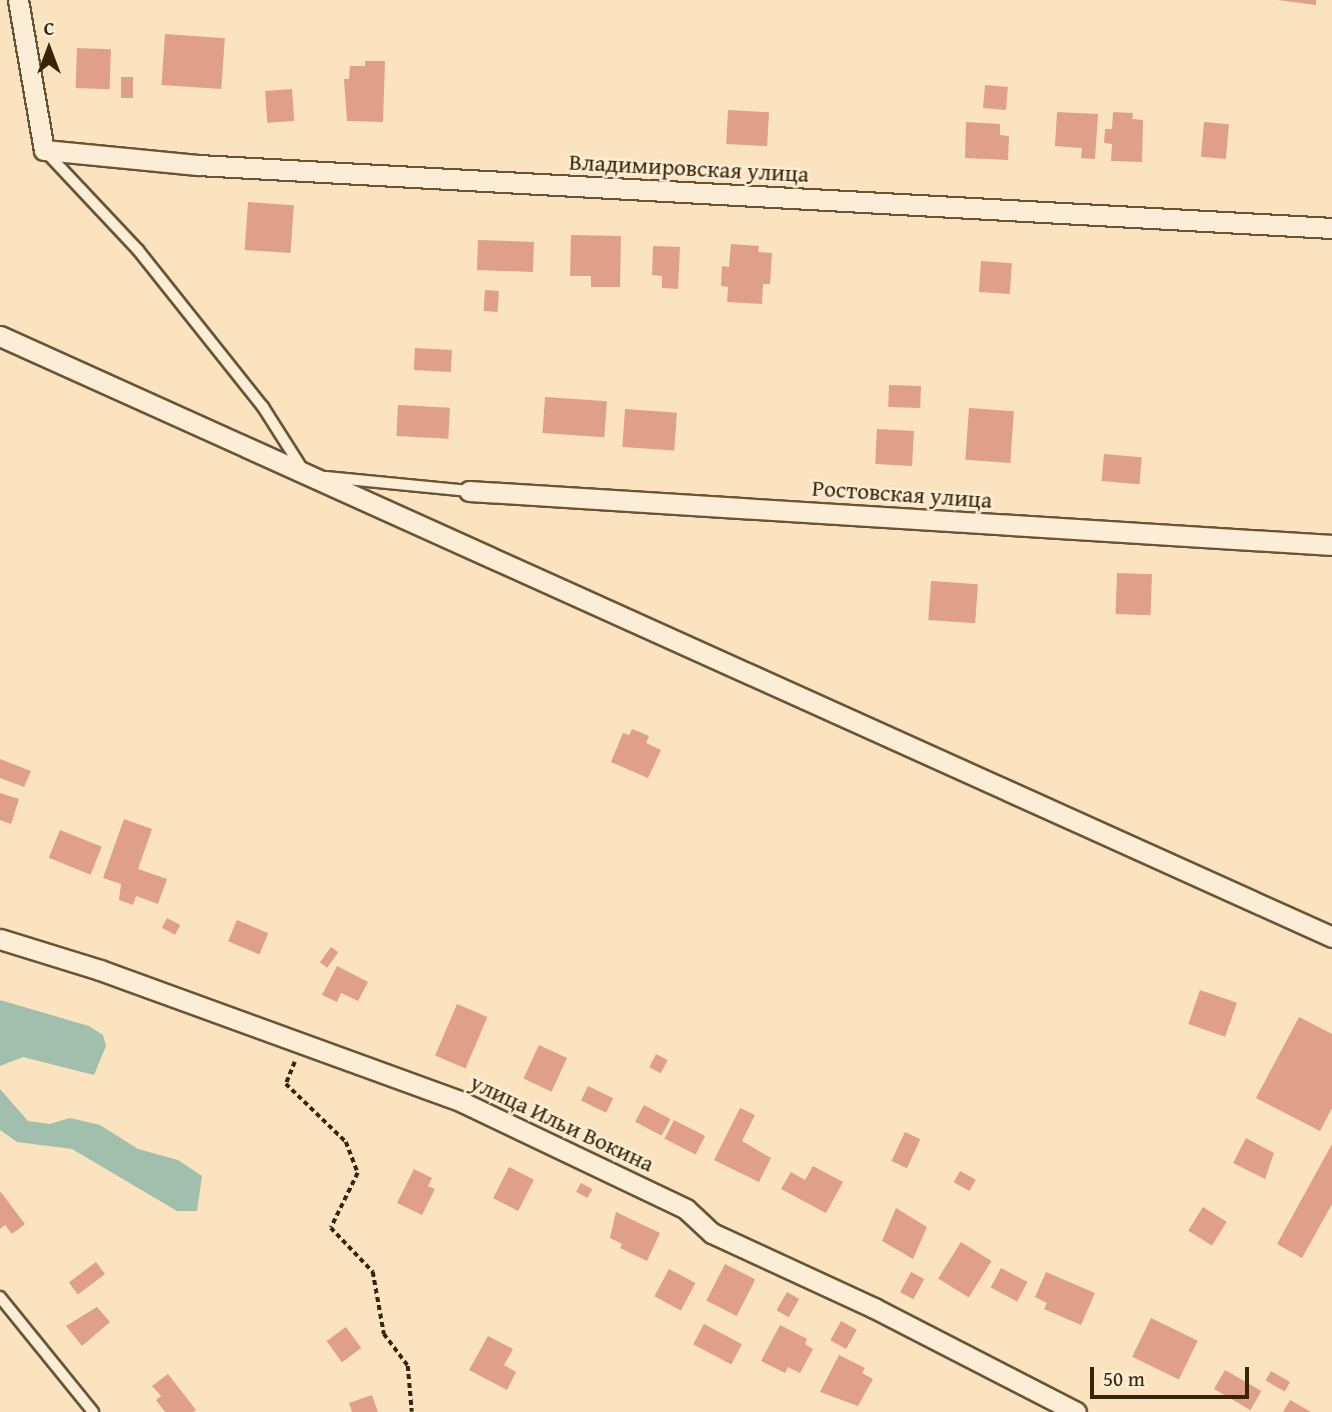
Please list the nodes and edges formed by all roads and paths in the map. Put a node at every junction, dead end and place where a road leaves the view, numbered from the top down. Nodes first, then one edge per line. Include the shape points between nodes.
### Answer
1 (18, 0) edge
2 (44, 150) junction
3 (1332, 228) edge
4 (0, 336) edge
5 (307, 475) junction
6 (469, 491) joint
7 (1332, 545) edge
8 (1332, 937) edge
9 (0, 939) edge
10 (302, 1045) junction
11 (0, 1297) edge
12 (93, 1412) edge
13 (412, 1412) edge
14 (1076, 1412) edge

1 - 2 street
2 - 3 street, Владимировская улица via 198,165
2 - 5 lane via 138,250 263,407
4 - 5 street
5 - 6 lane
5 - 8 street
6 - 7 street, Ростовская улица
9 - 10 street, улица Ильи Вокина via 100,970
10 - 13 path via 286,1084 346,1142 350,1152 358,1173 331,1228 373,1272 384,1334 408,1366
10 - 14 street, улица Ильи Вокина via 462,1102 686,1209 712,1233 874,1308
11 - 12 lane

